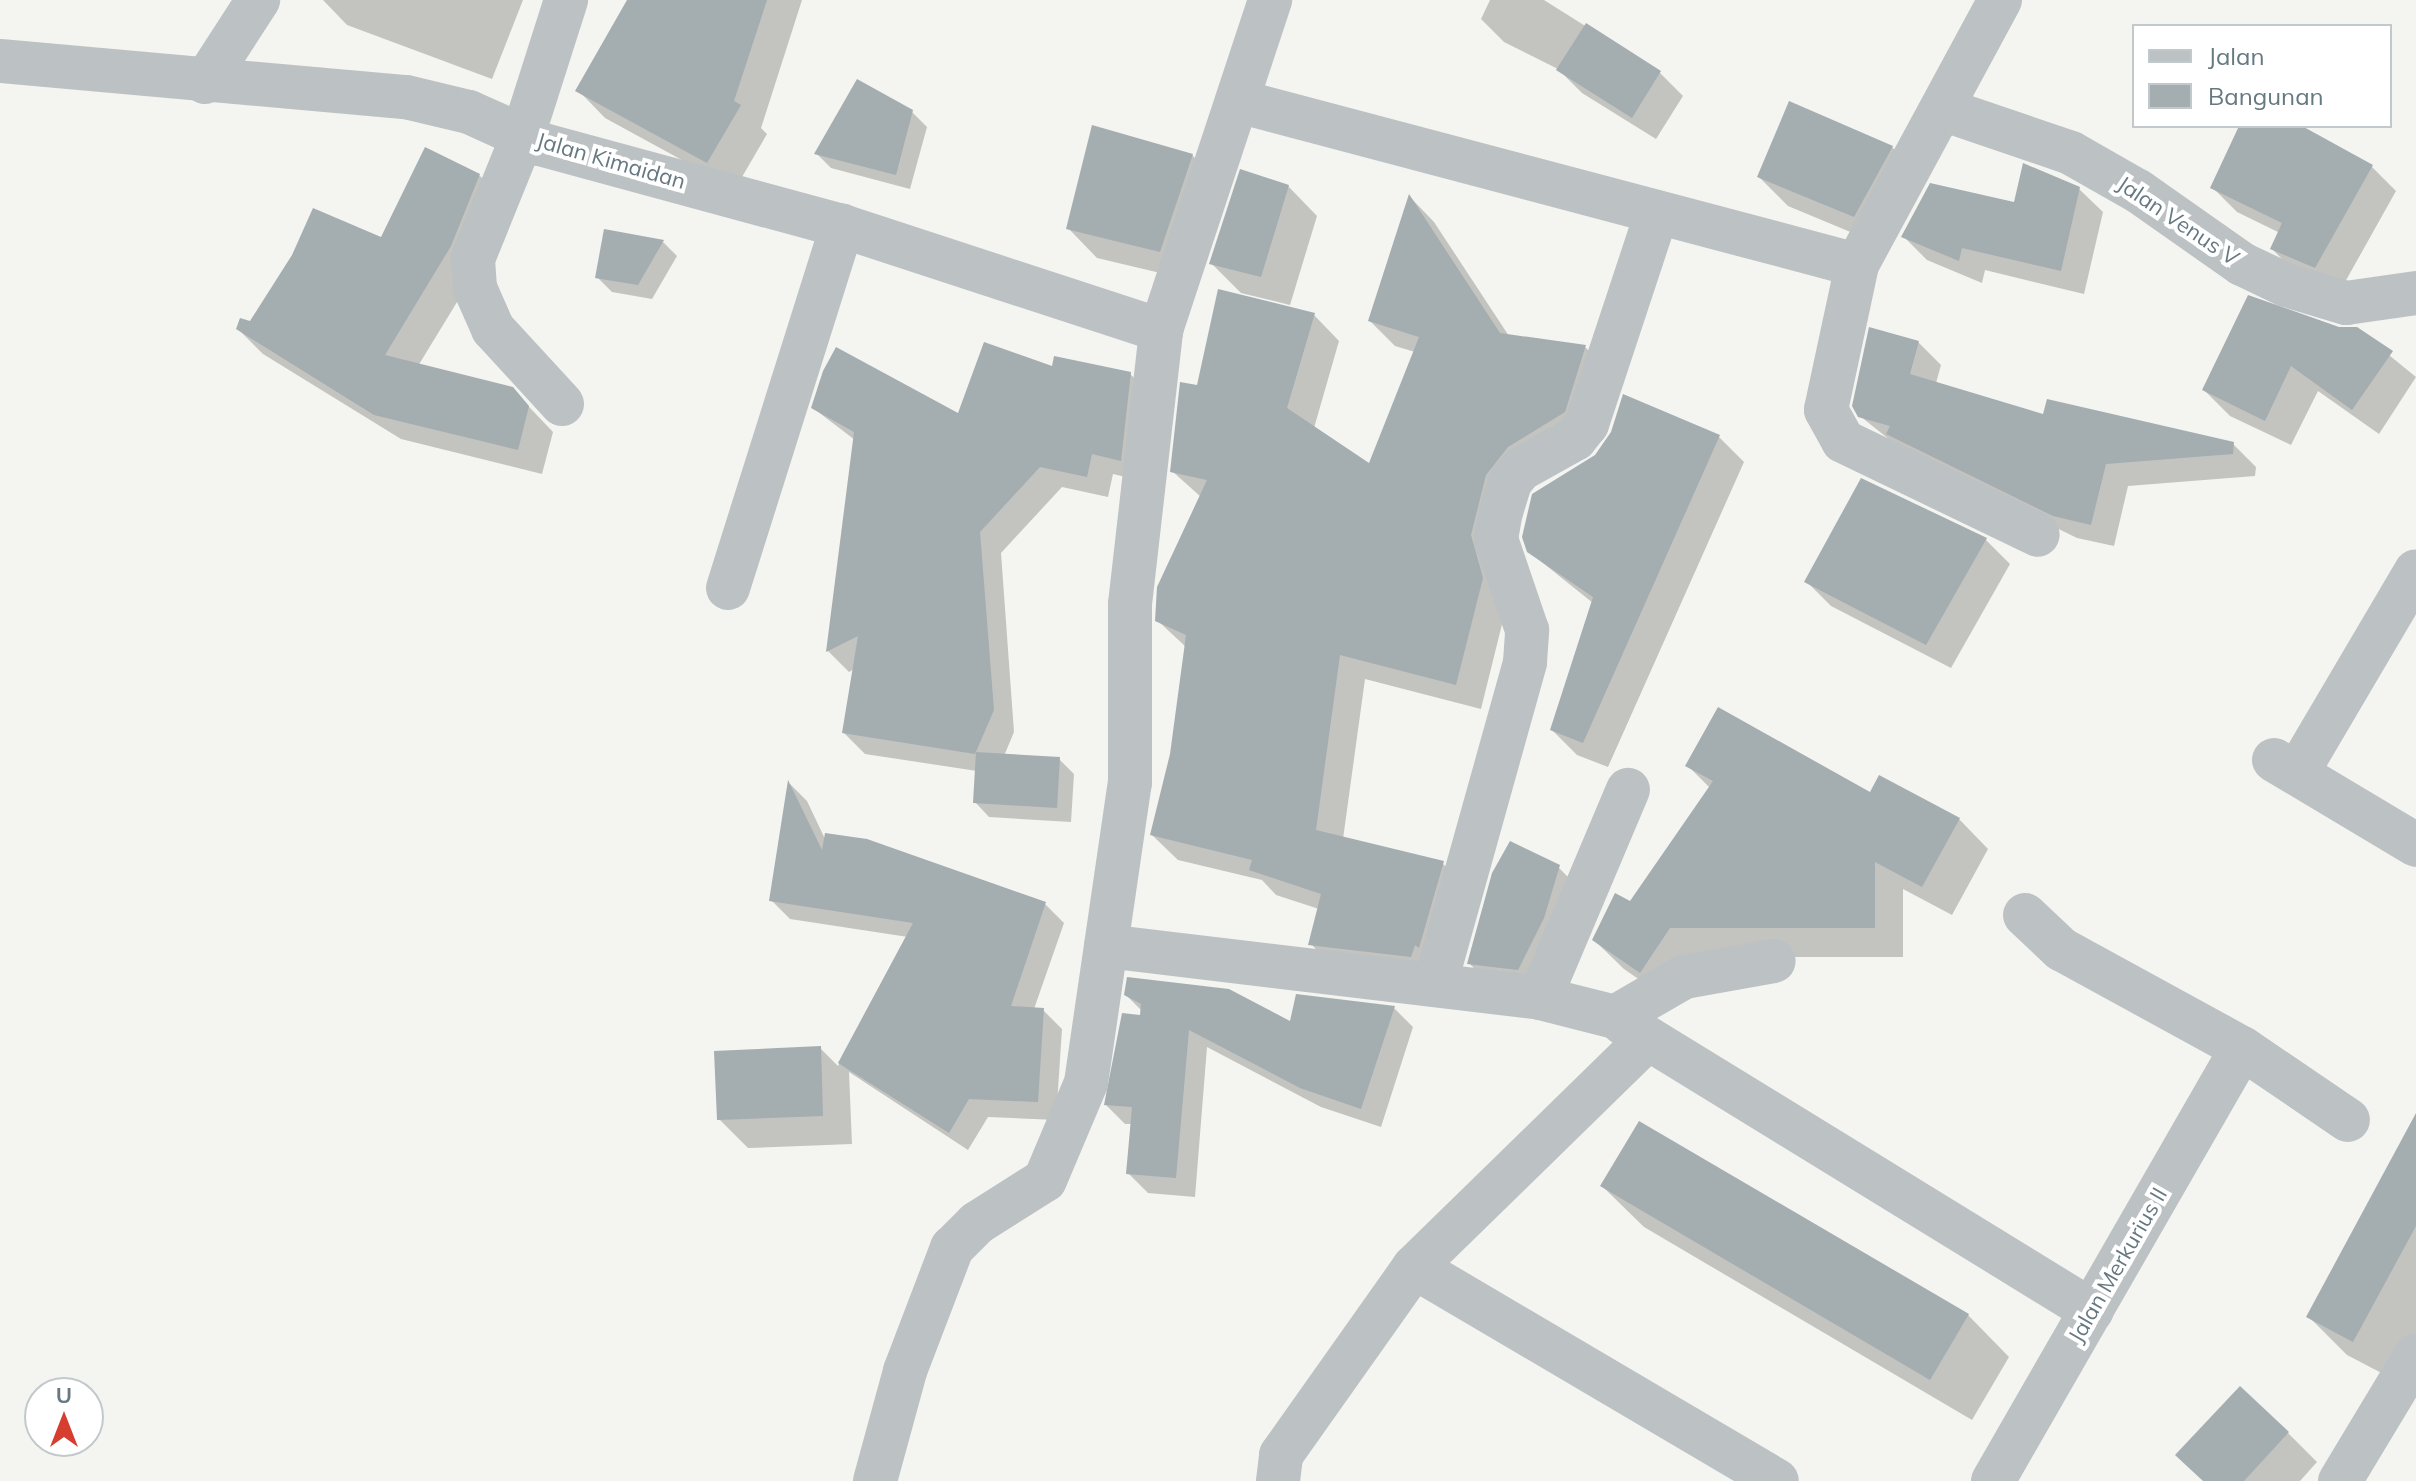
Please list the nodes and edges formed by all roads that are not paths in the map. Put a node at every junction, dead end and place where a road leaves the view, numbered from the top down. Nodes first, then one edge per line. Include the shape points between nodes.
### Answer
1 (258, 0) edge
2 (566, 0) edge
3 (1270, 0) edge
4 (2000, 0) edge
5 (0, 61) edge
6 (205, 82) junction
7 (1238, 101) junction
8 (1945, 110) junction
9 (523, 135) junction
10 (1657, 212) junction
11 (842, 226) junction
12 (1857, 265) junction
13 (2416, 293) edge
14 (1161, 330) junction
15 (562, 404) dead end
16 (2038, 535) dead end
17 (2416, 571) edge
18 (728, 588) dead end
19 (1628, 790) dead end
20 (2416, 845) edge
21 (2025, 915) dead end
22 (1106, 946) junction
23 (1774, 961) dead end
24 (1435, 985) junction
25 (1540, 998) junction
26 (1632, 1028) junction
27 (2242, 1048) junction
28 (2348, 1120) dead end
29 (1414, 1267) junction
30 (2092, 1311) junction
31 (2416, 1355) edge
32 (2358, 1474) edge
33 (875, 1481) edge
34 (1278, 1481) edge
35 (1777, 1481) edge
36 (1993, 1481) edge

1 - 6 street
2 - 9 street
3 - 7 street
4 - 8 street
5 - 6 street, Jalan Kimaidan
6 - 9 street, Jalan Kimaidan via 406,97 469,112
7 - 10 street
7 - 14 street
8 - 12 street
8 - 13 street, Jalan Venus V via 2071,153 2138,191 2242,264 2286,285 2346,303
9 - 11 street, Jalan Kimaidan
9 - 15 street via 473,259 475,288 493,329
10 - 12 street
10 - 24 street via 1587,424 1575,439 1521,469 1510,482 1501,512 1496,539 1527,630 1525,662
11 - 14 street, Jalan Kimaidan
11 - 18 street
12 - 16 street via 1826,410 1843,441
14 - 22 street via 1130,604 1130,783
17 - 20 street via 2285,766
19 - 25 street
21 - 27 street via 2061,949
22 - 24 street
22 - 33 street via 1086,1083 1045,1180 977,1223 952,1248 905,1371
23 - 26 street via 1684,977
24 - 25 street
25 - 26 street
26 - 29 street
26 - 30 street
27 - 28 street
27 - 30 street, Jalan Merkurius II
29 - 34 street via 1281,1455
29 - 35 street
30 - 36 street, Jalan Merkurius II
31 - 32 street

